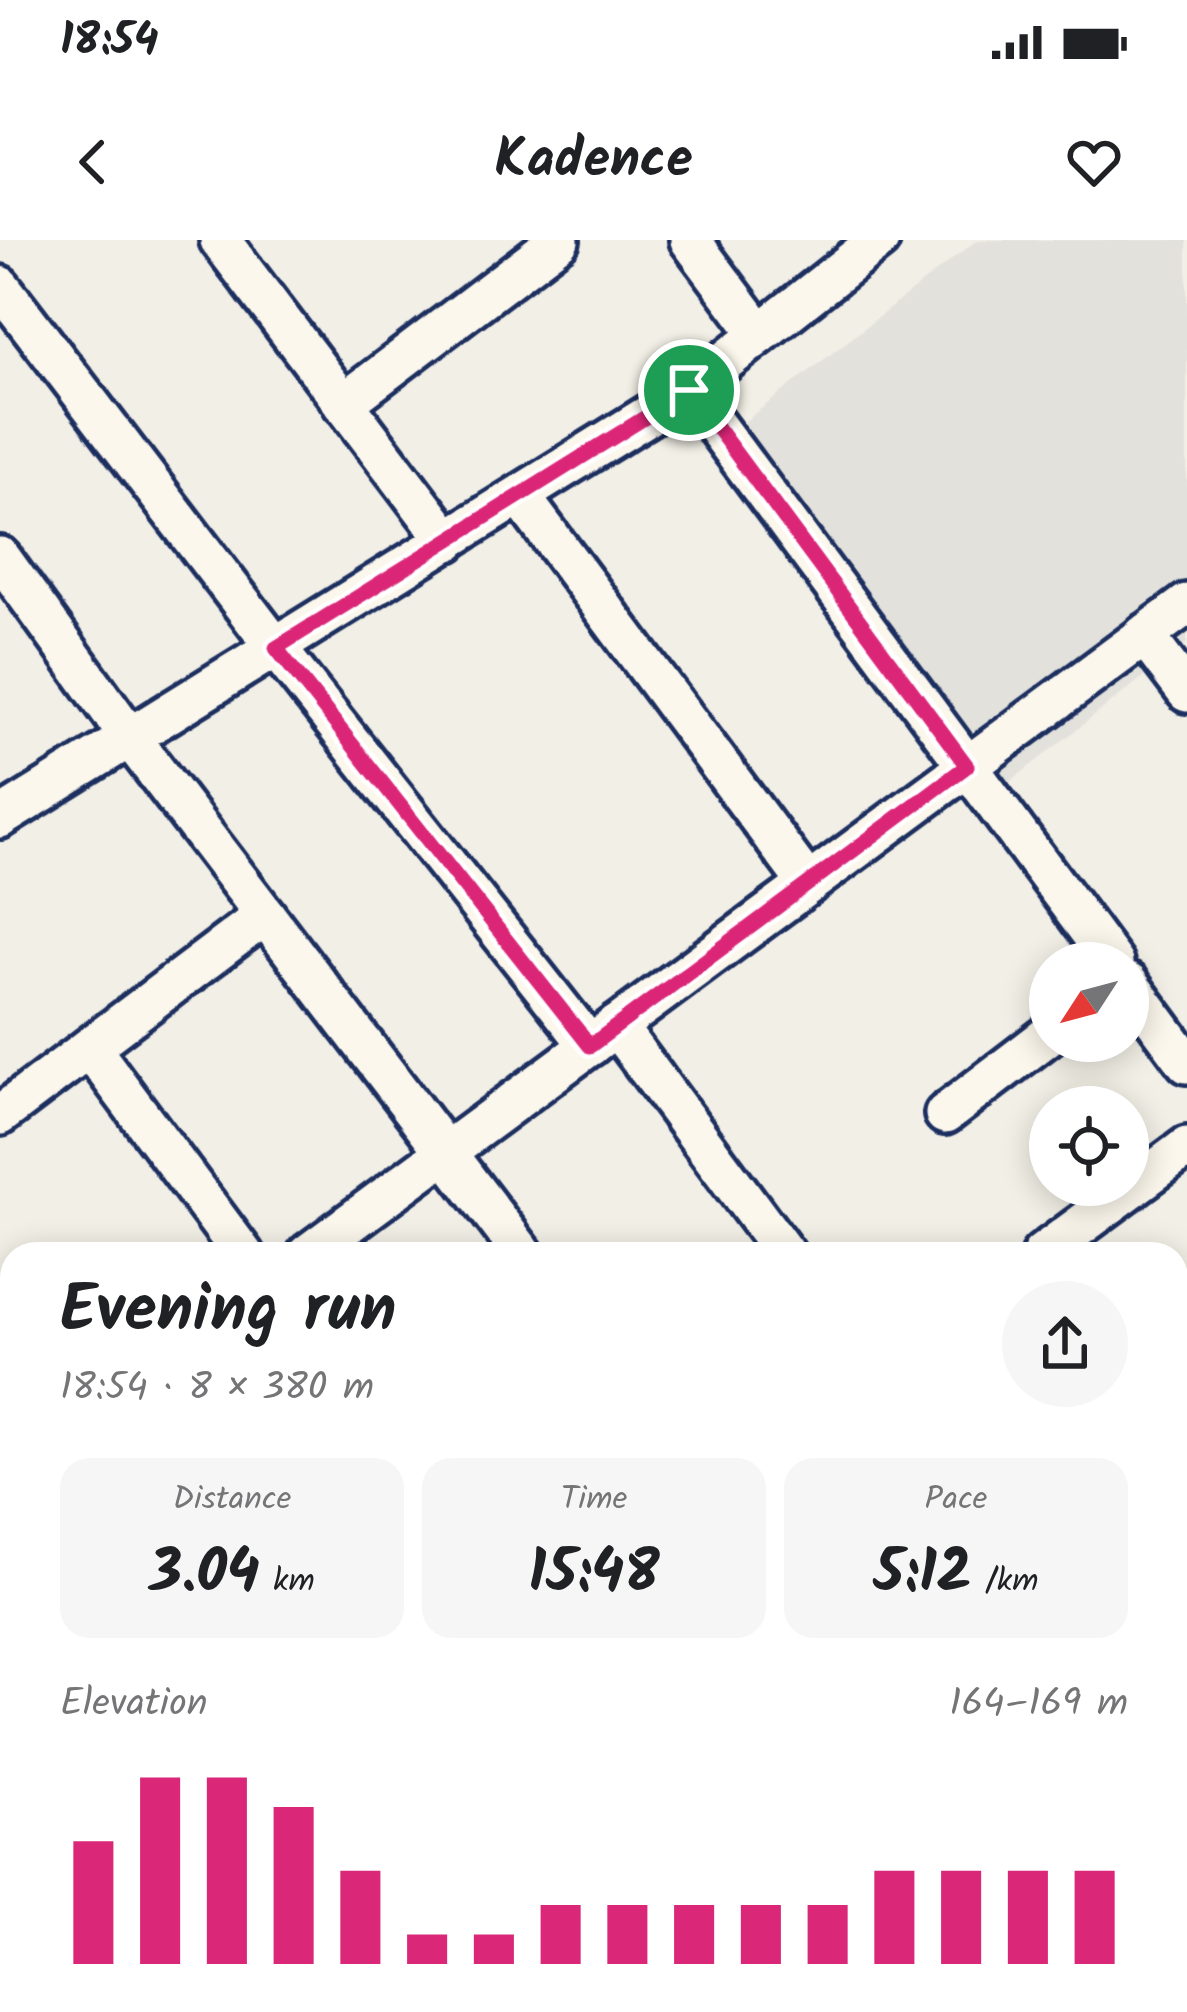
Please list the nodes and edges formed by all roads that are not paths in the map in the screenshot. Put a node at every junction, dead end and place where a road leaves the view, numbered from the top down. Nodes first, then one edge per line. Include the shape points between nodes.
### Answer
1 (559, 240) edge
2 (690, 240) edge
3 (879, 240) edge
4 (241, 248) edge
5 (0, 286) edge
6 (760, 334) junction
7 (689, 390) junction
8 (343, 404) junction
9 (520, 496) junction
10 (448, 541) junction
11 (0, 557) edge
12 (1187, 604) edge
13 (1144, 635) junction
14 (276, 648) junction
15 (1187, 692) edge
16 (131, 739) junction
17 (967, 766) junction
18 (0, 818) edge
19 (808, 884) junction
20 (265, 915) junction
21 (1097, 942) edge
22 (1149, 1011) edge
23 (603, 1036) junction
24 (90, 1048) junction
25 (1029, 1050) edge
26 (1187, 1063) edge
27 (945, 1114) dead end
28 (0, 1115) edge
29 (1187, 1147) edge
30 (446, 1152) junction
31 (234, 1242) edge
32 (324, 1242) edge
33 (514, 1242) edge
34 (775, 1242) edge
35 (1058, 1242) edge

1 - 8 street
2 - 6 street
3 - 6 street
4 - 8 street
5 - 14 street
6 - 7 street
7 - 9 street
7 - 17 street
8 - 10 street
9 - 10 street
9 - 19 street
10 - 14 street
11 - 16 street
12 - 13 street
13 - 15 street
13 - 17 street
14 - 16 street
14 - 23 street
16 - 18 street
16 - 20 street
17 - 19 street
17 - 21 street
19 - 23 street
20 - 24 street
20 - 30 street
22 - 26 street
23 - 30 street
23 - 34 street
24 - 28 street
24 - 31 street
25 - 27 street
29 - 35 street
30 - 32 street
30 - 33 street

